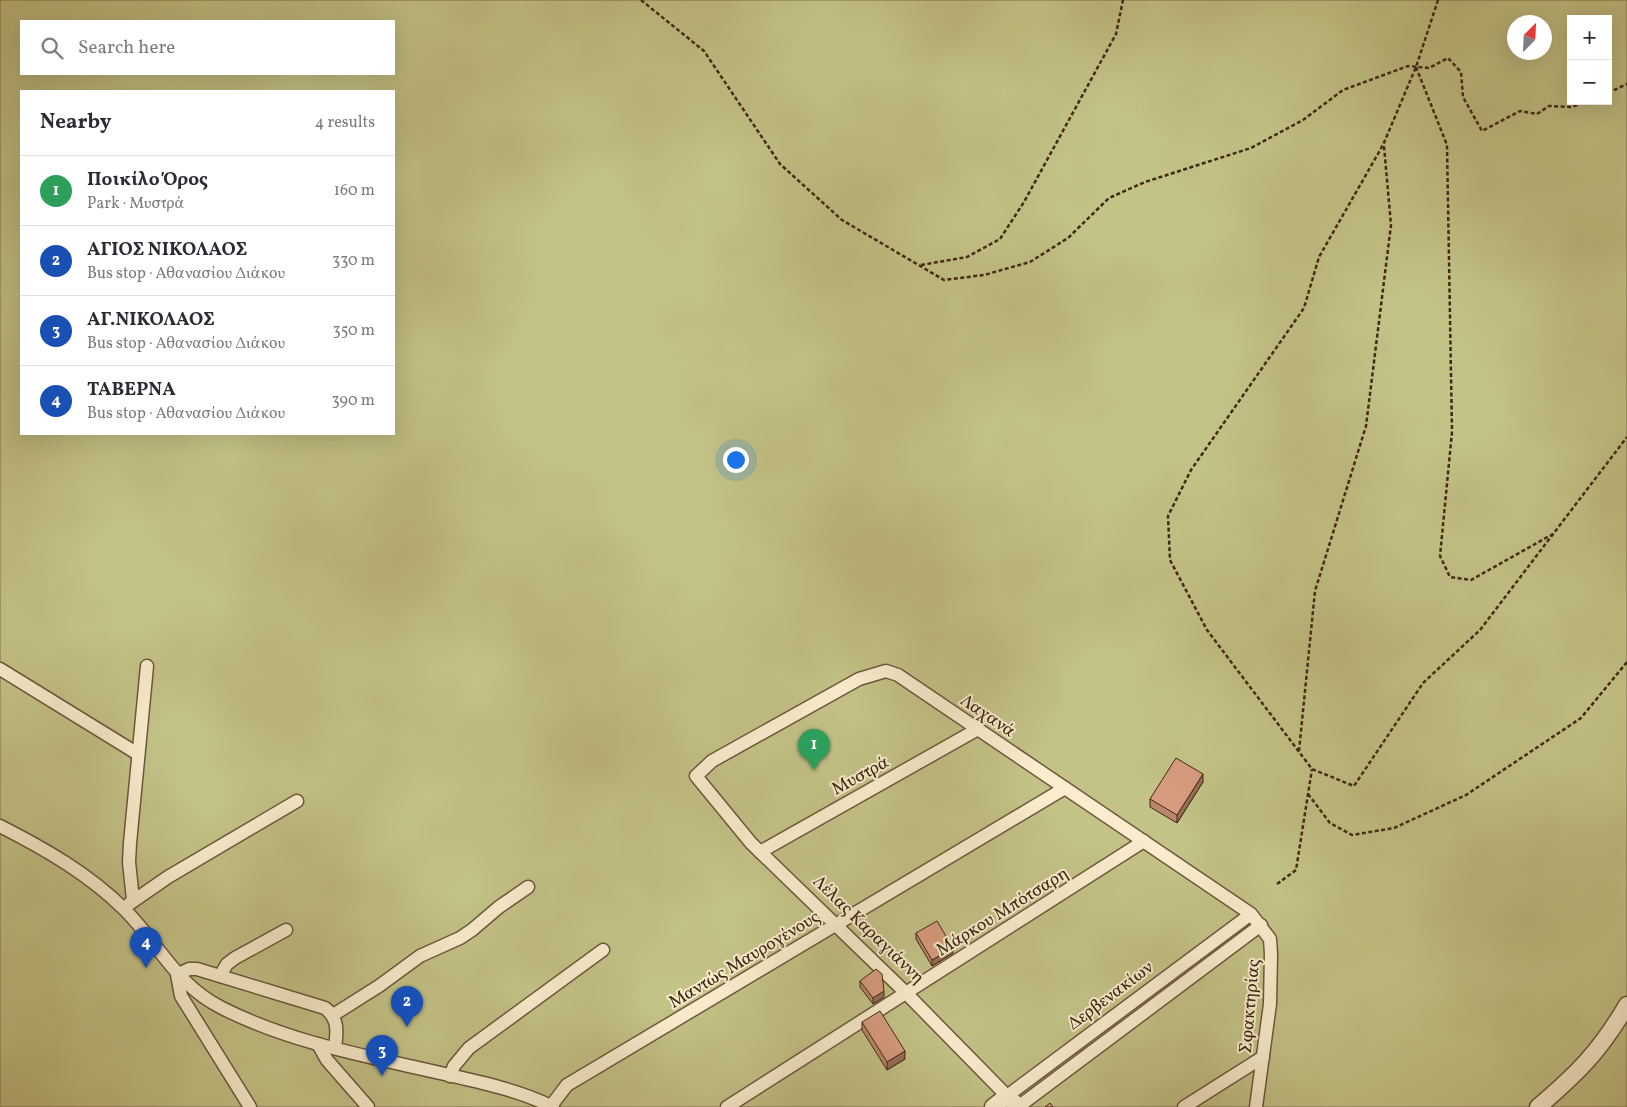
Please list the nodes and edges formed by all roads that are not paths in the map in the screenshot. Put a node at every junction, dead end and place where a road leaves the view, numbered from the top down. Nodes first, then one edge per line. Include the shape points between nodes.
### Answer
1 (147, 666) dead end
2 (0, 669) edge
3 (978, 730) junction
4 (138, 754) junction
5 (696, 776) joint
6 (1065, 788) junction
7 (297, 801) dead end
8 (0, 826) edge
9 (1144, 841) junction
10 (760, 852) junction
11 (528, 887) dead end
12 (129, 904) junction
13 (1251, 914) junction
14 (837, 925) junction
15 (1261, 925) junction
16 (286, 930) dead end
17 (603, 950) dead end
18 (176, 975) junction
19 (220, 976) junction
20 (906, 993) junction
21 (1627, 1005) edge
22 (333, 1014) junction
23 (318, 1044) junction
24 (335, 1048) junction
25 (1263, 1057) junction
26 (450, 1076) junction
27 (1015, 1104) edge
28 (552, 1106) edge
29 (250, 1107) edge
30 (368, 1107) edge
31 (727, 1107) edge
32 (993, 1107) edge
33 (1184, 1107) edge
34 (1256, 1107) edge
35 (1538, 1107) edge

1 - 4 street
2 - 4 street
3 - 5 street, Λαχανά via 909,682 886,671 859,679 792,714 712,761
3 - 6 street, Λαχανά
3 - 10 street, Μυστρά
4 - 12 street via 129,862
5 - 10 street, Λέλας Καραγιάννη
6 - 9 street, Λαχανά
6 - 14 street, Μαντώς Μαυρογένους
7 - 12 street
8 - 12 street via 65,862
9 - 13 street, Λαχανά
9 - 20 street, Μάρκου Μπότσαρη
10 - 14 street, Λέλας Καραγιάννη
11 - 22 street via 499,906 472,930 420,956
12 - 18 street
13 - 15 street, Σφακτηρίας
13 - 27 street, Δερβενακίων
14 - 20 street, Λέλας Καραγιάννη
14 - 28 street, Μαντώς Μαυρογένους via 567,1085
15 - 25 street, Σφακτηρίας via 1270,939 1272,954
15 - 27 street, Δερβενακίων
16 - 19 street via 234,958 222,969
17 - 26 street via 469,1048
18 - 19 street via 197,969
18 - 23 street via 220,1007 256,1024
18 - 29 street via 181,996
19 - 22 street via 315,1004
20 - 27 street, Λέλας Καραγιάννη
20 - 31 street, Μάρκου Μπότσαρη
21 - 35 street via 1609,1036 1578,1073
22 - 24 street via 337,1025
23 - 24 street
23 - 30 street via 327,1060
24 - 26 street
25 - 33 street
25 - 34 street, Σφακτηρίας
26 - 28 street via 480,1081
27 - 32 street, Δερβενακίων

